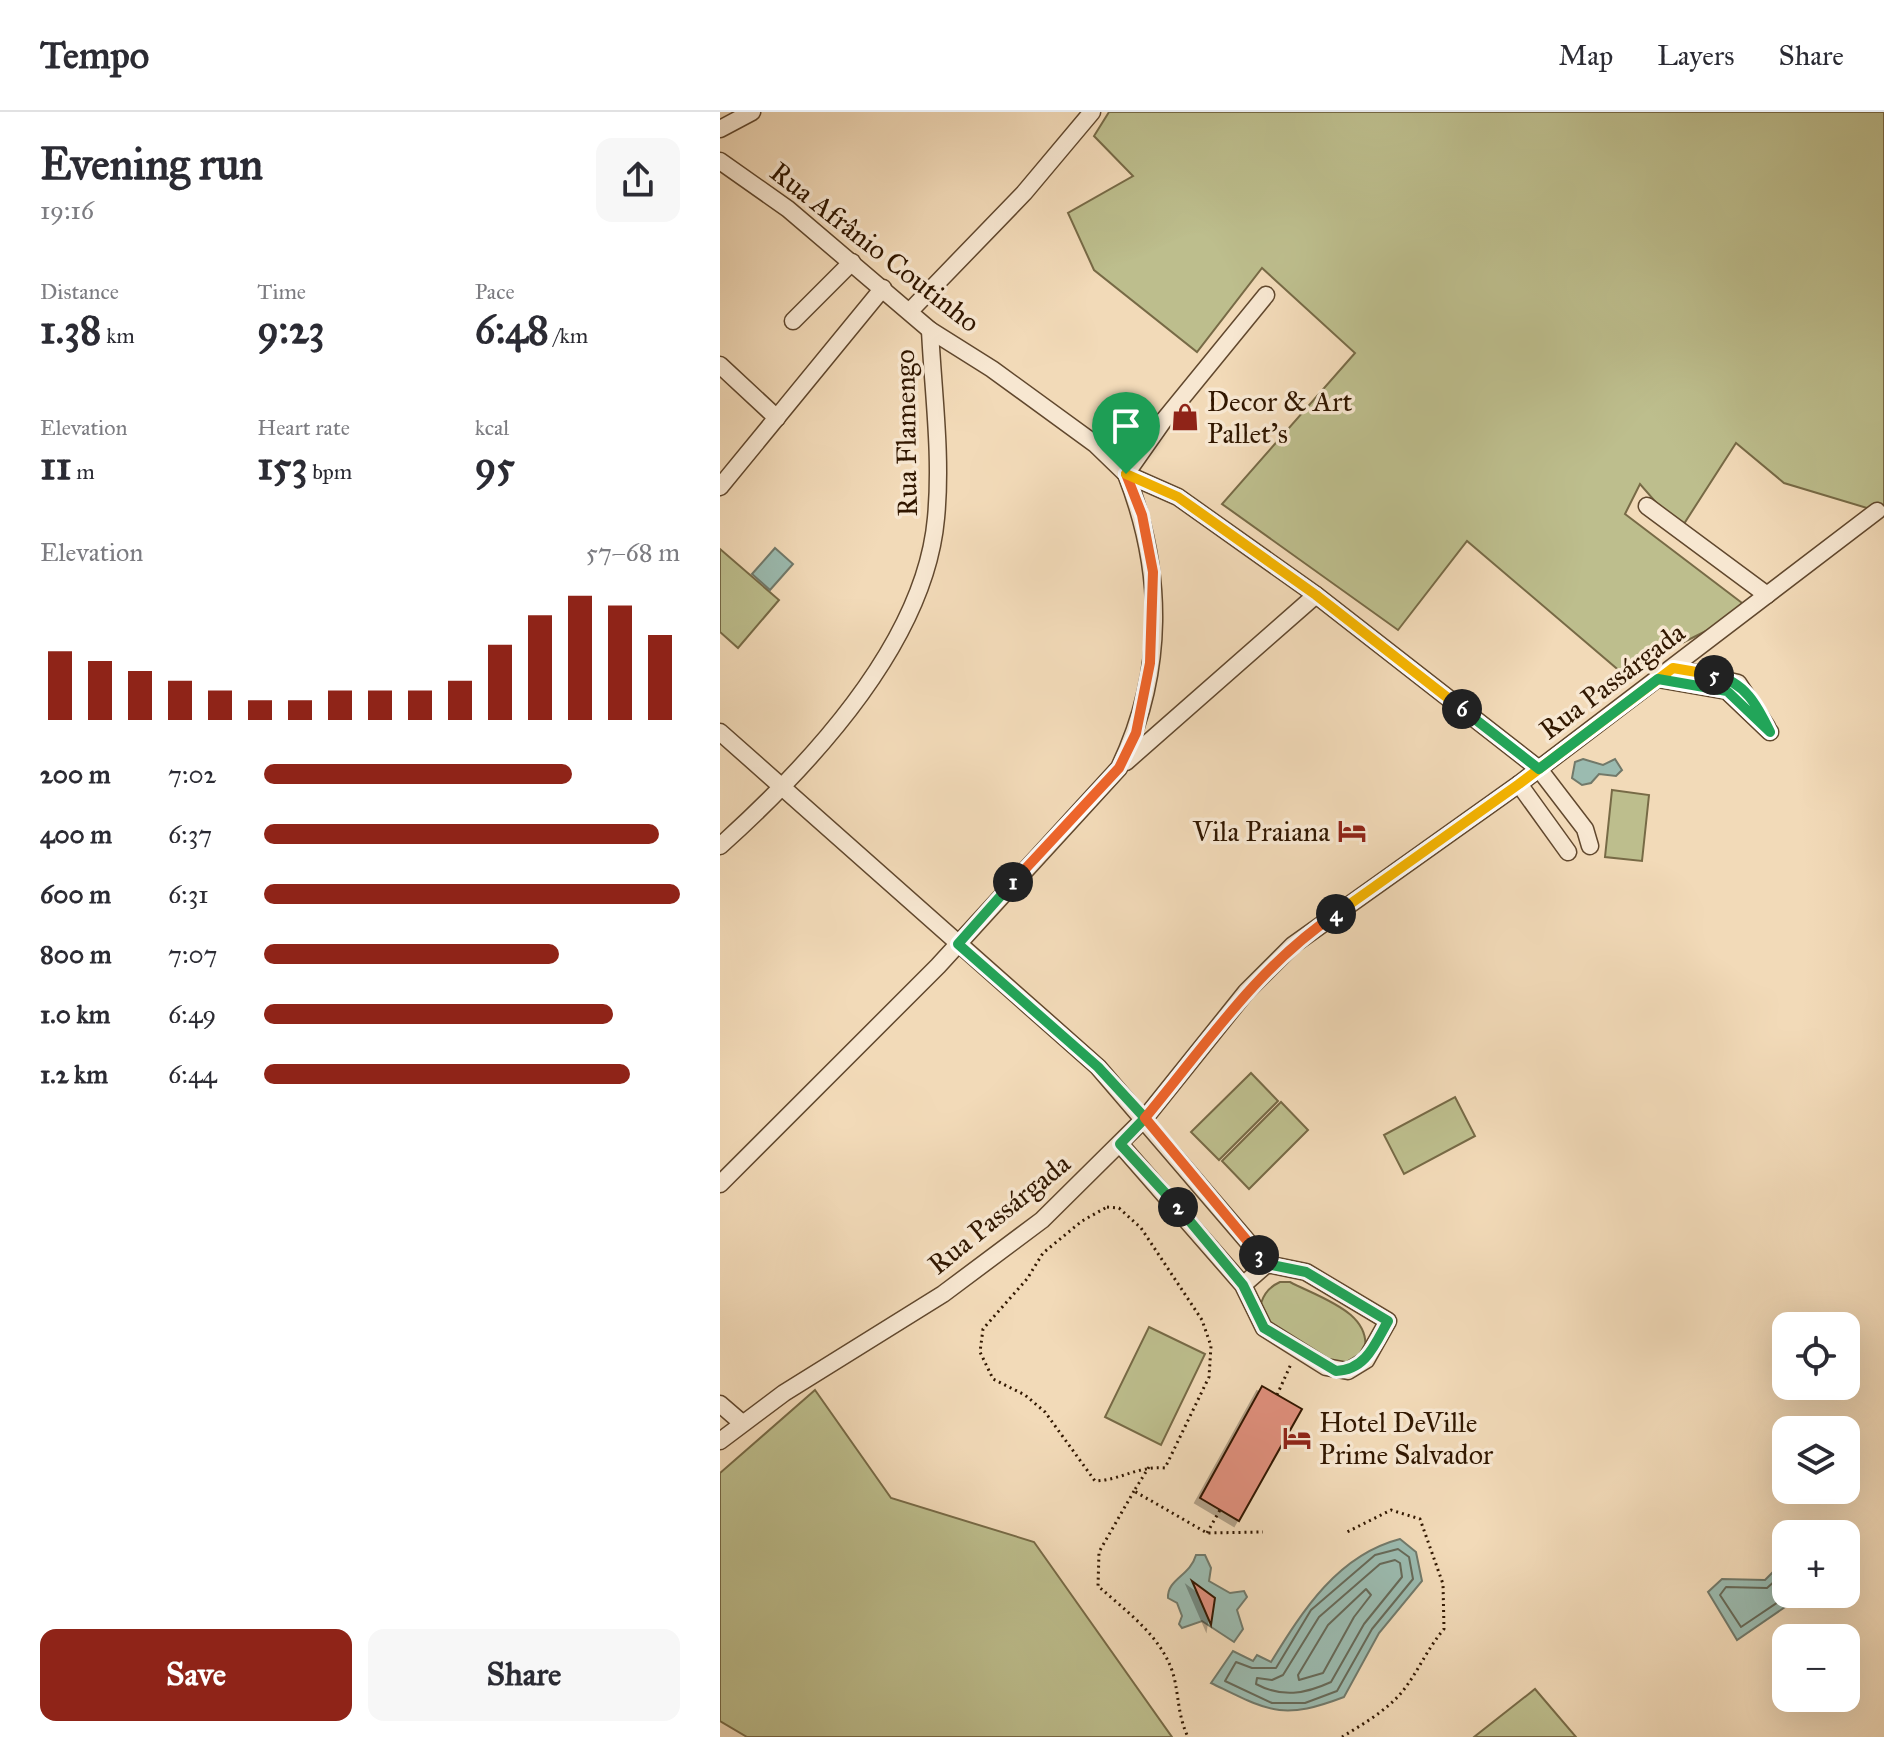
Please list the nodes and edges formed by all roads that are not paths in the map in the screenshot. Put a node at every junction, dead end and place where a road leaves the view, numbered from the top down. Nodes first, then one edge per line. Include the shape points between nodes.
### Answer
1 (750, 112) edge
2 (1092, 112) edge
3 (720, 129) edge
4 (720, 161) edge
5 (852, 262) junction
6 (883, 288) junction
7 (1266, 295) dead end
8 (910, 311) junction
9 (793, 321) dead end
10 (930, 330) junction
11 (720, 365) edge
12 (777, 418) junction
13 (1126, 474) junction
14 (720, 487) edge
15 (1647, 506) dead end
16 (1877, 511) dead end
17 (1316, 595) junction
18 (1767, 595) junction
19 (1673, 668) junction
20 (1658, 679) junction
21 (720, 732) edge
22 (1119, 768) junction
23 (1539, 769) junction
24 (1519, 784) junction
25 (783, 787) junction
26 (720, 846) edge
27 (1590, 846) dead end
28 (1568, 852) dead end
29 (958, 944) junction
30 (1145, 1118) junction
31 (1120, 1144) junction
32 (720, 1184) edge
33 (1267, 1264) junction
34 (1243, 1285) junction
35 (720, 1404) edge
36 (742, 1423) junction
37 (720, 1441) edge

1 - 3 street
2 - 8 street via 1024,193
4 - 5 street, Rua Afrânio Coutinho
5 - 6 street, Rua Afrânio Coutinho
5 - 9 street
6 - 8 street, Rua Afrânio Coutinho
6 - 12 street
7 - 13 street
8 - 10 street, Rua Afrânio Coutinho
10 - 13 street, Rua Afrânio Coutinho via 1095,444
10 - 25 street, Rua Flamengo via 938,489 930,556 877,670
11 - 12 street
12 - 14 street
13 - 17 street, Rua Afrânio Coutinho via 1178,497
13 - 22 street via 1149,543 1154,602 1142,707
15 - 18 street
16 - 18 street, Rua Passárgada
17 - 22 street
17 - 23 street, Rua Afrânio Coutinho
18 - 19 street, Rua Passárgada
19 - 20 street, Rua Passárgada
19 - 20 street via 1738,683 1770,732 1727,691
20 - 23 street, Rua Passárgada
21 - 25 street
22 - 29 street
23 - 24 street, Rua Passárgada
23 - 27 street, Rua Afrânio Coutinho via 1585,829
24 - 28 street
24 - 30 street, Rua Passárgada via 1279,957
25 - 26 street, Rua Flamengo
25 - 29 street
29 - 30 street via 1098,1067
29 - 32 street
30 - 31 street, Rua Passárgada
30 - 33 street
31 - 34 street
31 - 36 street, Rua Passárgada via 1017,1240
33 - 34 street
33 - 34 street via 1306,1272 1388,1321 1366,1360 1348,1371 1326,1367 1298,1350 1264,1328
35 - 36 street
36 - 37 street, Rua Passárgada

